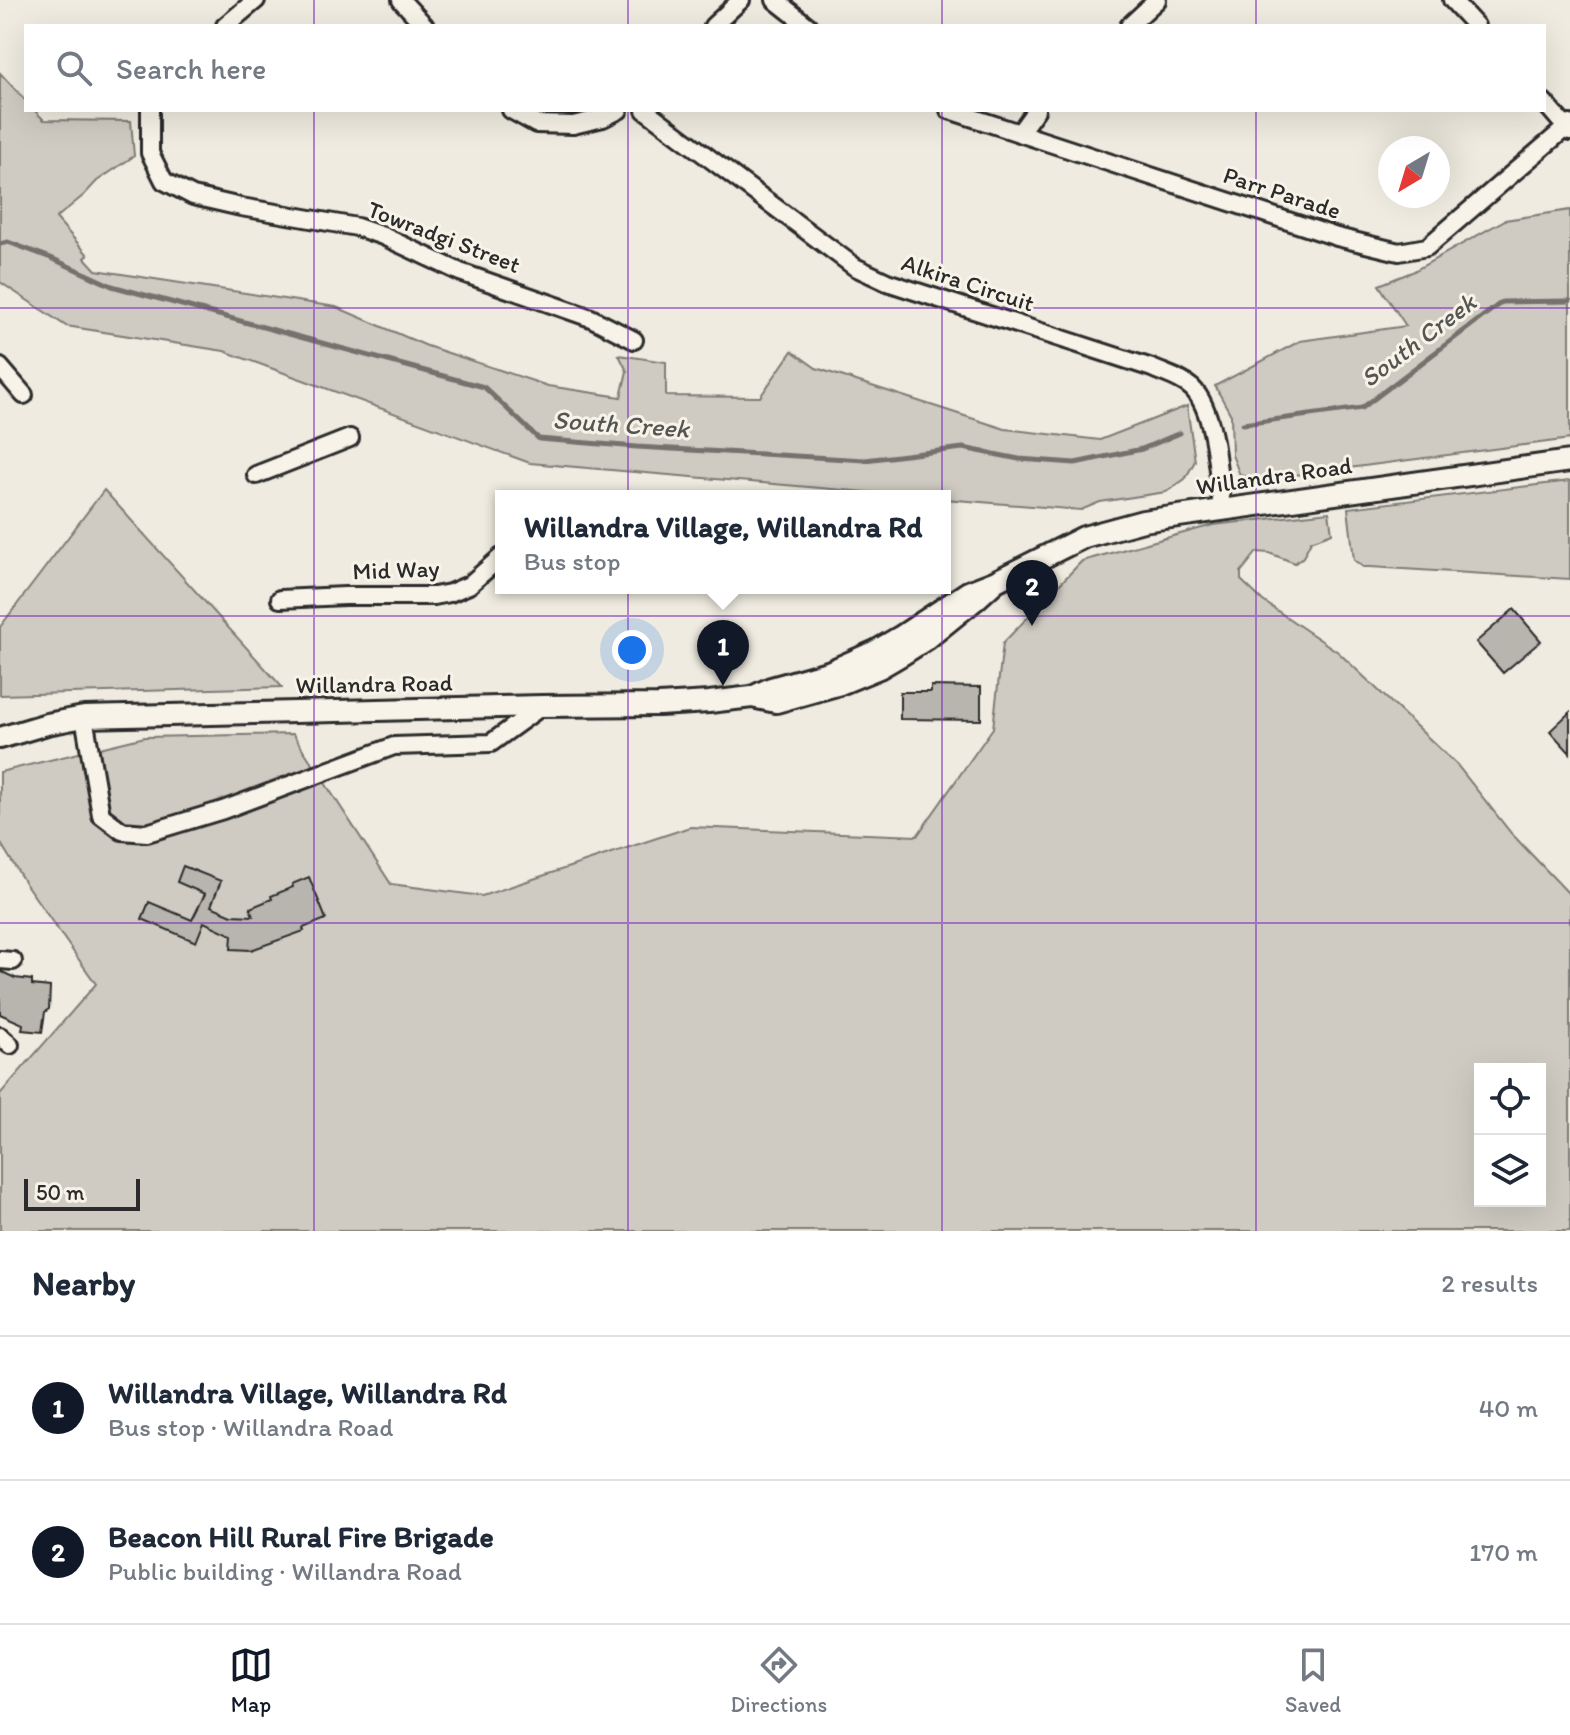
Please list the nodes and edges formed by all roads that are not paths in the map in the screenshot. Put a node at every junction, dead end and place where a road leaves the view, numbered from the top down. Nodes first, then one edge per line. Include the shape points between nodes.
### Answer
1 (256, 0) edge
2 (401, 0) edge
3 (741, 0) edge
4 (775, 0) edge
5 (1157, 0) edge
6 (1452, 0) edge
7 (227, 24) edge
8 (423, 24) edge
9 (715, 24) edge
10 (805, 24) edge
11 (1131, 24) edge
12 (1474, 24) edge
13 (1546, 104) edge
14 (150, 112) edge
15 (515, 112) edge
16 (615, 112) edge
17 (648, 112) edge
18 (955, 112) edge
19 (1035, 112) edge
20 (1569, 128) edge
21 (1020, 132) junction
22 (634, 340) dead end
23 (0, 367) edge
24 (24, 395) dead end
25 (350, 438) dead end
26 (1570, 461) edge
27 (256, 475) dead end
28 (1222, 509) junction
29 (495, 562) edge
30 (280, 599) dead end
31 (542, 706) junction
32 (84, 717) junction
33 (0, 738) edge

1 - 7 street
2 - 8 street
3 - 9 street
4 - 10 street
5 - 11 street
6 - 12 street
13 - 20 street
14 - 22 street, Towradgi Street via 150,153 164,181 193,196 357,227 460,272 591,318
15 - 16 street via 536,124 573,125
17 - 28 street, Alkira Circuit via 855,267 1184,382 1199,396 1210,420
18 - 21 street, Parr Parade
19 - 21 street
20 - 21 street, Parr Parade via 1427,247 1399,252 1337,237
23 - 24 street
25 - 27 street
26 - 28 main road, Willandra Road
28 - 31 main road, Willandra Road via 1112,528 1073,543 996,581 928,638 879,668 794,698
29 - 30 street, Mid Way via 469,585 434,596
31 - 32 main road, Willandra Road
31 - 32 street via 491,743 394,746 147,833 122,831 101,815
32 - 33 main road, Willandra Road

